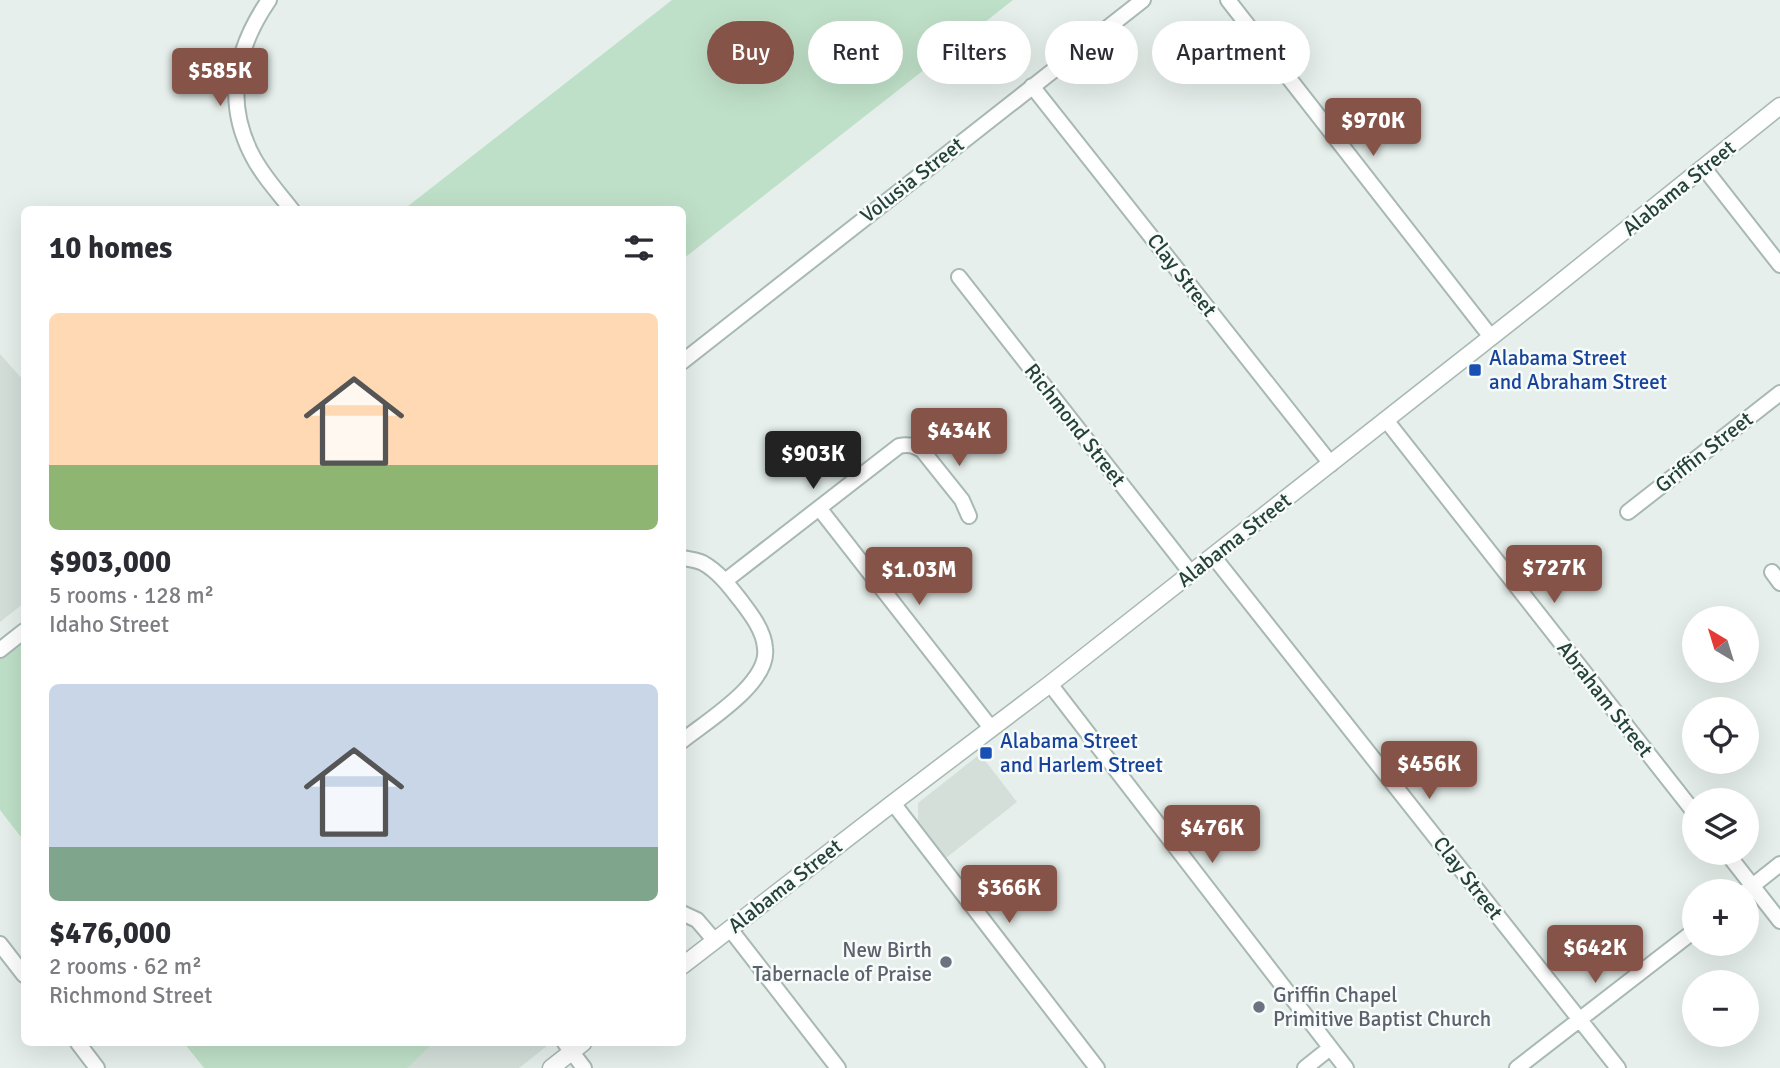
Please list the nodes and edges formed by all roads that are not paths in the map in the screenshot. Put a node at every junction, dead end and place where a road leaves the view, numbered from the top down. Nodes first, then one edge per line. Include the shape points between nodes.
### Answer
1 (269, 0) edge
2 (1143, 0) edge
3 (1228, 0) edge
4 (1032, 86) junction
5 (1780, 106) edge
6 (1704, 168) junction
7 (289, 206) edge
8 (1780, 264) edge
9 (959, 277) dead end
10 (1491, 337) junction
11 (686, 359) edge
12 (1780, 393) edge
13 (1386, 420) junction
14 (1331, 464) junction
15 (819, 508) junction
16 (1628, 512) dead end
17 (969, 516) dead end
18 (1213, 556) junction
19 (686, 559) edge
20 (1191, 573) junction
21 (725, 581) junction
22 (21, 633) edge
23 (0, 650) edge
24 (1050, 684) junction
25 (991, 728) junction
26 (686, 738) edge
27 (1682, 797) edge
28 (893, 803) junction
29 (1780, 864) edge
30 (1759, 880) edge
31 (1759, 899) edge
32 (686, 915) edge
33 (1780, 921) edge
34 (730, 929) junction
35 (1682, 940) edge
36 (715, 941) junction
37 (0, 944) edge
38 (686, 963) edge
39 (21, 971) edge
40 (1580, 1019) junction
41 (80, 1046) edge
42 (573, 1046) edge
43 (1331, 1048) junction
44 (97, 1068) edge
45 (551, 1068) edge
46 (584, 1068) edge
47 (838, 1068) edge
48 (1097, 1068) edge
49 (1305, 1068) edge
50 (1346, 1068) edge
51 (1517, 1068) edge
52 (1618, 1068) edge

1 - 7 street via 246,38 236,90 237,112 252,155
2 - 4 street, Volusia Street
3 - 10 street
4 - 11 street, Volusia Street
4 - 14 street, Clay Street
5 - 6 street, Alabama Street
6 - 8 street
6 - 10 street, Alabama Street
9 - 20 street, Richmond Street
10 - 13 street, Alabama Street
12 - 16 street, Griffin Street
13 - 14 street, Alabama Street
13 - 27 street, Abraham Street
14 - 18 street, Alabama Street
15 - 17 street via 906,444 922,450 962,500
15 - 21 street
15 - 25 street
18 - 20 street, Alabama Street
18 - 40 street, Clay Street
19 - 21 street via 702,563
20 - 24 street, Alabama Street
21 - 26 street via 757,624 766,647 764,665 743,693
22 - 23 street
24 - 25 street, Alabama Street
24 - 43 street
25 - 28 street, Alabama Street
28 - 34 street, Alabama Street
28 - 48 street
29 - 30 street
31 - 33 street
32 - 36 street via 697,920
34 - 36 street, Alabama Street
34 - 47 street
35 - 40 street
36 - 38 street, Alabama Street
37 - 39 street
40 - 51 street
40 - 52 street, Clay Street
41 - 44 street
42 - 45 street
42 - 46 street
43 - 49 street
43 - 50 street

